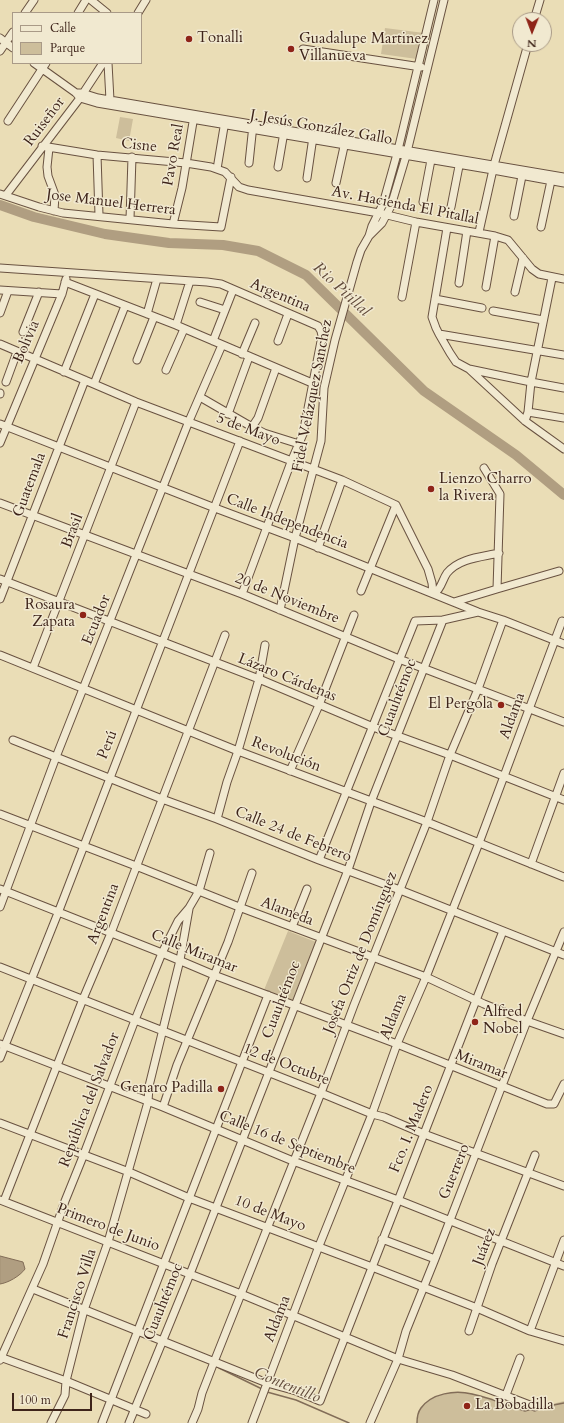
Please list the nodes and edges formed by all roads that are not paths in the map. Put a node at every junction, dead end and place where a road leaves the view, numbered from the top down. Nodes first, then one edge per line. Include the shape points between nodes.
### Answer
1 (34, 0) edge
2 (86, 0) edge
3 (91, 0) edge
4 (146, 0) edge
5 (434, 0) edge
6 (444, 0) edge
7 (540, 0) edge
8 (27, 12) edge
9 (79, 12) edge
10 (106, 12) edge
11 (139, 12) edge
12 (536, 12) edge
13 (12, 33) edge
14 (3, 40) edge
15 (12, 47) edge
16 (303, 49) dead end
17 (0, 51) edge
18 (526, 52) edge
19 (102, 64) edge
20 (108, 64) edge
21 (44, 66) edge
22 (418, 67) junction
23 (427, 68) junction
24 (79, 94) junction
25 (110, 100) junction
26 (194, 117) junction
27 (8, 121) dead end
28 (225, 122) junction
29 (253, 127) junction
30 (284, 132) junction
31 (313, 137) junction
32 (345, 143) junction
33 (46, 147) junction
34 (397, 152) junction
35 (406, 153) junction
36 (97, 155) junction
37 (132, 158) junction
38 (431, 160) junction
39 (460, 162) junction
40 (186, 163) junction
41 (249, 163) dead end
42 (278, 168) dead end
43 (494, 168) junction
44 (217, 169) junction
45 (523, 173) junction
46 (231, 177) junction
47 (564, 177) edge
48 (307, 178) dead end
49 (551, 178) junction
50 (336, 183) dead end
51 (564, 183) edge
52 (3, 195) edge
53 (423, 202) dead end
54 (451, 207) dead end
55 (54, 211) junction
56 (379, 213) junction
57 (387, 215) junction
58 (99, 216) junction
59 (514, 216) dead end
60 (130, 219) junction
61 (416, 222) junction
62 (174, 224) junction
63 (542, 227) dead end
64 (447, 228) junction
65 (467, 231) junction
66 (479, 232) junction
67 (369, 236) junction
68 (495, 236) junction
69 (523, 258) junction
70 (0, 268) edge
71 (67, 273) junction
72 (552, 278) junction
73 (157, 279) junction
74 (564, 279) edge
75 (190, 281) junction
76 (65, 282) junction
77 (459, 283) dead end
78 (486, 287) dead end
79 (0, 290) edge
80 (8, 290) junction
81 (233, 290) junction
82 (40, 292) junction
83 (515, 292) dead end
84 (62, 294) junction
85 (95, 294) junction
86 (402, 297) dead end
87 (435, 298) junction
88 (200, 302) dead end
89 (125, 306) junction
90 (482, 308) dead end
91 (225, 310) junction
92 (493, 311) dead end
93 (0, 313) edge
94 (147, 314) junction
95 (288, 314) junction
96 (154, 317) junction
97 (543, 320) junction
98 (255, 323) dead end
99 (176, 325) junction
100 (184, 329) junction
101 (22, 332) dead end
102 (440, 334) junction
103 (213, 341) junction
104 (278, 341) dead end
105 (0, 344) edge
106 (222, 345) junction
107 (537, 351) junction
108 (17, 352) junction
109 (246, 355) junction
110 (564, 355) edge
111 (34, 359) junction
112 (137, 360) dead end
113 (276, 368) junction
114 (469, 369) junction
115 (166, 370) dead end
116 (64, 372) junction
117 (85, 380) junction
118 (6, 382) dead end
119 (531, 382) junction
120 (94, 384) junction
121 (312, 384) junction
122 (564, 388) edge
123 (200, 397) junction
124 (136, 402) junction
125 (528, 412) junction
126 (228, 414) junction
127 (564, 418) edge
128 (524, 421) junction
129 (189, 422) junction
130 (3, 425) edge
131 (252, 427) junction
132 (240, 441) junction
133 (0, 443) edge
134 (299, 444) junction
135 (59, 447) junction
136 (564, 449) edge
137 (291, 462) junction
138 (110, 468) junction
139 (484, 468) dead end
140 (313, 470) junction
141 (342, 480) junction
142 (164, 487) junction
143 (0, 503) edge
144 (396, 505) junction
145 (215, 508) junction
146 (32, 515) junction
147 (267, 528) junction
148 (85, 535) junction
149 (295, 538) junction
150 (318, 548) junction
151 (499, 553) junction
152 (137, 554) junction
153 (370, 569) junction
154 (559, 570) dead end
155 (189, 574) junction
156 (3, 580) edge
157 (496, 589) junction
158 (362, 591) dead end
159 (242, 594) junction
160 (433, 594) junction
161 (0, 599) edge
162 (58, 602) junction
163 (454, 602) junction
164 (280, 610) junction
165 (478, 612) junction
166 (354, 615) dead end
167 (443, 620) junction
168 (503, 620) junction
169 (562, 621) dead end
170 (110, 622) junction
171 (225, 635) dead end
172 (345, 637) junction
173 (555, 641) junction
174 (163, 642) junction
175 (564, 644) edge
176 (265, 645) dead end
177 (0, 655) edge
178 (399, 659) junction
179 (214, 662) junction
180 (33, 668) junction
181 (424, 669) junction
182 (259, 679) junction
183 (83, 689) junction
184 (478, 689) junction
185 (319, 705) junction
186 (529, 708) junction
187 (136, 710) junction
188 (564, 722) edge
189 (373, 727) junction
190 (188, 730) junction
191 (397, 736) junction
192 (13, 740) dead end
193 (238, 751) junction
194 (450, 755) junction
195 (56, 758) junction
196 (290, 771) junction
197 (564, 773) edge
198 (504, 776) junction
199 (109, 778) junction
200 (346, 792) junction
201 (555, 796) junction
202 (162, 799) junction
203 (564, 800) edge
204 (371, 802) junction
205 (0, 814) edge
206 (217, 819) junction
207 (427, 822) junction
208 (31, 826) junction
209 (479, 843) junction
210 (84, 846) junction
211 (210, 853) dead end
212 (318, 860) junction
213 (531, 864) junction
214 (136, 866) junction
215 (348, 870) junction
216 (252, 873) dead end
217 (564, 877) edge
218 (307, 889) dead end
219 (3, 890) edge
220 (400, 890) junction
221 (199, 891) junction
222 (0, 907) edge
223 (189, 908) junction
224 (239, 908) junction
225 (451, 911) junction
226 (58, 913) junction
227 (292, 927) junction
228 (503, 931) junction
229 (564, 932) edge
230 (111, 933) junction
231 (321, 939) junction
232 (556, 952) junction
233 (162, 953) junction
234 (564, 955) edge
235 (373, 958) junction
236 (180, 960) junction
237 (0, 967) edge
238 (214, 975) junction
239 (426, 977) junction
240 (32, 978) junction
241 (268, 995) junction
242 (83, 999) junction
243 (476, 1000) junction
244 (294, 1006) junction
245 (135, 1020) junction
246 (527, 1021) junction
247 (346, 1026) junction
248 (163, 1031) junction
249 (564, 1034) edge
250 (379, 1038) joint
251 (188, 1040) junction
252 (397, 1044) junction
253 (2, 1045) edge
254 (0, 1058) edge
255 (242, 1062) junction
256 (57, 1067) junction
257 (450, 1067) junction
258 (268, 1072) junction
259 (564, 1084) edge
260 (110, 1086) junction
261 (502, 1087) junction
262 (321, 1093) junction
263 (148, 1102) junction
264 (163, 1107) junction
265 (372, 1114) junction
266 (0, 1123) edge
267 (216, 1129) junction
268 (30, 1134) junction
269 (424, 1134) junction
270 (242, 1140) junction
271 (477, 1153) junction
272 (84, 1154) junction
273 (535, 1155) dead end
274 (293, 1161) junction
275 (129, 1172) junction
276 (528, 1173) junction
277 (345, 1180) junction
278 (564, 1186) edge
279 (189, 1198) junction
280 (2, 1200) edge
281 (398, 1200) junction
282 (216, 1207) junction
283 (449, 1220) junction
284 (57, 1222) junction
285 (268, 1227) junction
286 (382, 1239) junction
287 (564, 1240) edge
288 (108, 1242) junction
289 (500, 1242) junction
290 (319, 1246) junction
291 (435, 1259) junction
292 (554, 1263) junction
293 (164, 1264) junction
294 (564, 1266) edge
295 (372, 1267) junction
296 (190, 1274) junction
297 (33, 1288) junction
298 (423, 1288) junction
299 (241, 1294) junction
300 (477, 1308) junction
301 (84, 1310) junction
302 (293, 1316) junction
303 (138, 1330) junction
304 (469, 1330) dead end
305 (530, 1331) junction
306 (344, 1337) junction
307 (162, 1341) junction
308 (564, 1341) edge
309 (0, 1358) edge
310 (520, 1358) dead end
311 (398, 1359) junction
312 (214, 1362) junction
313 (66, 1381) junction
314 (267, 1383) junction
315 (506, 1395) junction
316 (111, 1399) junction
317 (535, 1407) dead end
318 (134, 1410) junction
319 (146, 1414) dead end
320 (51, 1423) edge
321 (102, 1423) edge
322 (129, 1423) edge
323 (192, 1423) edge
324 (252, 1423) edge
325 (370, 1423) edge

1 - 8 street
2 - 9 street
3 - 10 street
4 - 11 street
5 - 22 street
6 - 23 street
7 - 12 street
13 - 14 street
14 - 15 street
14 - 17 street
16 - 22 street
18 - 43 street
19 - 24 street, Ruiseñor
20 - 25 street
21 - 24 street, J. Jesús González Gallo
21 - 27 street
22 - 23 street
22 - 34 street
23 - 35 street
24 - 25 street, J. Jesús González Gallo
24 - 26 street, J. Jesús González Gallo via 97,103
24 - 33 street, Ruiseñor
25 - 26 street, J. Jesús González Gallo
26 - 28 street, J. Jesús González Gallo
26 - 40 street, Pavo Real
28 - 29 street, J. Jesús González Gallo
28 - 44 street
29 - 30 street, J. Jesús González Gallo
29 - 41 street
30 - 31 street, J. Jesús González Gallo
30 - 42 street
31 - 32 street, J. Jesús González Gallo
31 - 48 street
32 - 34 street, J. Jesús González Gallo
32 - 50 street
33 - 36 street, Cisne
33 - 52 street, Ruiseñor
33 - 55 street
34 - 35 street, J. Jesús González Gallo
34 - 56 street
35 - 38 street, J. Jesús González Gallo
35 - 39 street, J. Jesús González Gallo
35 - 57 street
36 - 37 street, Cisne
36 - 58 street
37 - 40 street, Cisne
37 - 60 street
38 - 39 street, J. Jesús González Gallo
38 - 53 street
39 - 43 street, J. Jesús González Gallo
39 - 54 street
40 - 44 street, Cisne
40 - 62 street, Pavo Real
43 - 45 street, J. Jesús González Gallo
43 - 66 street
44 - 46 street, Cisne
45 - 49 street, J. Jesús González Gallo
45 - 59 street
46 - 56 street, Av. Hacienda El Pitallal via 238,187 248,190
46 - 62 street, Jose Manuel Herrera via 221,227
47 - 49 street, J. Jesús González Gallo
49 - 51 street, J. Jesús González Gallo
49 - 63 street
52 - 55 street, Jose Manuel Herrera
55 - 58 street, Jose Manuel Herrera
56 - 57 street, Av. Hacienda El Pitallal
56 - 67 street
57 - 61 street, Av. Hacienda El Pitallal
57 - 67 street via 376,231
58 - 60 street, Jose Manuel Herrera
60 - 62 street, Jose Manuel Herrera
61 - 64 street, Av. Hacienda El Pitallal
61 - 86 street
64 - 65 street, Av. Hacienda El Pitallal
64 - 87 street
65 - 66 street, Av. Hacienda El Pitallal
65 - 77 street
66 - 68 street, Av. Hacienda El Pitallal
67 - 140 street, Fidel Velázquez Sanchez via 356,262 335,340 324,388 321,441
68 - 69 street, Av. Hacienda El Pitallal via 508,240
68 - 78 street
69 - 72 street, Av. Hacienda El Pitallal via 539,274
69 - 83 street
70 - 71 street, Argentina
71 - 73 street, Argentina
71 - 76 street, Bolivia
72 - 74 street, Av. Hacienda El Pitallal
72 - 97 street
73 - 75 street, Argentina
73 - 94 street
75 - 81 street, Argentina via 221,284
75 - 99 street
76 - 84 street, Bolivia
76 - 85 street
79 - 80 street
80 - 82 street
80 - 93 street
81 - 91 street
81 - 95 street, Argentina
82 - 84 street
82 - 101 street
84 - 111 street, Bolivia
85 - 89 street
85 - 116 street
87 - 90 street
87 - 102 street via 432,317
88 - 91 street
89 - 94 street
89 - 120 street
91 - 103 street
92 - 97 street
94 - 96 street
95 - 104 street
95 - 121 street, Argentina via 318,326 321,331
96 - 99 street
96 - 112 street
97 - 107 street
98 - 109 street
99 - 100 street
100 - 103 street
100 - 115 street
102 - 107 street
102 - 114 street via 456,362
103 - 106 street
105 - 108 street, 5 de Mayo
106 - 109 street
106 - 123 street, Ecuador
107 - 110 street
107 - 119 street
108 - 111 street, 5 de Mayo
108 - 118 street
109 - 113 street
109 - 126 street
111 - 116 street, 5 de Mayo
111 - 130 street, Bolivia
113 - 121 street
113 - 131 street via 258,418
114 - 119 street
114 - 128 street
116 - 117 street, 5 de Mayo
117 - 120 street, 5 de Mayo
117 - 135 street, Guatemala
119 - 122 street
119 - 125 street
120 - 124 street, 5 de Mayo
121 - 134 street, Argentina
123 - 126 street
123 - 129 street, Ecuador
124 - 129 street, 5 de Mayo
124 - 138 street, Brasil
125 - 127 street
125 - 128 street
126 - 131 street
128 - 136 street
129 - 132 street, 5 de Mayo
129 - 142 street, Ecuador
130 - 133 street, Bolivia
130 - 135 street, Calle Independencia
131 - 134 street
132 - 137 street, 5 de Mayo
132 - 145 street, Perú
134 - 137 street, Argentina
135 - 138 street, Calle Independencia
135 - 146 street, Guatemala
137 - 140 street, 5 de Mayo
137 - 147 street, Argentina
138 - 142 street, Calle Independencia
138 - 148 street, Brasil
139 - 151 street via 500,494
140 - 141 street, 5 de Mayo
140 - 149 street, Fidel Velázquez Sanchez
141 - 144 street, 5 de Mayo
141 - 150 street
142 - 145 street, Calle Independencia
142 - 152 street, Ecuador
143 - 146 street, 20 de Noviembre
144 - 153 street
144 - 160 street via 428,569
145 - 147 street, Calle Independencia
145 - 155 street, Perú
146 - 148 street, 20 de Noviembre
146 - 156 street, Guatemala
147 - 149 street, Calle Independencia
147 - 159 street, Argentina
148 - 152 street, 20 de Noviembre
148 - 162 street, Brasil
149 - 150 street, Calle Independencia
149 - 164 street, Fidel Velázquez Sanchez
150 - 153 street, Calle Independencia
151 - 157 street
151 - 160 street via 476,557 456,565
152 - 155 street, 20 de Noviembre
152 - 170 street, Ecuador
153 - 158 street
153 - 160 street, Calle Independencia
154 - 157 street
155 - 159 street, 20 de Noviembre
155 - 174 street, Perú
156 - 161 street, Guatemala
156 - 162 street, Lázaro Cárdenas
157 - 163 street
159 - 164 street, 20 de Noviembre
160 - 163 street, Calle Independencia
162 - 170 street, Lázaro Cárdenas
162 - 180 street, Brasil
163 - 165 street, Calle Independencia
164 - 172 street, 20 de Noviembre
165 - 167 street
165 - 168 street, Calle Independencia
166 - 172 street
167 - 178 street via 415,621
167 - 181 street, Cuauhtémoc
168 - 173 street, Calle Independencia
168 - 184 street, Josefa Ortiz de Domínguez
169 - 173 street, Aldama
170 - 174 street, Lázaro Cárdenas
170 - 183 street, Ecuador
171 - 179 street, Argentina
172 - 178 street, 20 de Noviembre
172 - 185 street
173 - 175 street, Calle Independencia
173 - 186 street, Aldama
174 - 179 street, Lázaro Cárdenas
174 - 187 street, Perú
176 - 182 street
177 - 180 street, Revolución
178 - 181 street, 20 de Noviembre
178 - 189 street
179 - 182 street, Lázaro Cárdenas
179 - 190 street, Argentina
180 - 183 street, Revolución
181 - 184 street, 20 de Noviembre
181 - 191 street, Cuauhtémoc
182 - 185 street, Lázaro Cárdenas
182 - 193 street
183 - 187 street, Revolución
183 - 195 street, Ecuador
184 - 186 street, 20 de Noviembre
184 - 194 street, Josefa Ortiz de Domínguez
185 - 189 street, Lázaro Cárdenas
185 - 196 street
186 - 188 street, 20 de Noviembre
186 - 198 street, Aldama
187 - 190 street, Revolución
187 - 199 street, Perú
189 - 191 street, Lázaro Cárdenas
189 - 200 street
190 - 193 street, Revolución
190 - 202 street, Argentina
191 - 194 street, Lázaro Cárdenas
191 - 204 street, Cuauhtémoc
192 - 195 street, Calle 24 de Febrero
193 - 196 street, Revolución
193 - 206 street
194 - 198 street, Lázaro Cárdenas
194 - 207 street, Josefa Ortiz de Domínguez
195 - 199 street, Calle 24 de Febrero
195 - 208 street, Ecuador
196 - 200 street, Revolución
197 - 201 street
198 - 201 street, Lázaro Cárdenas
198 - 209 street, Aldama
199 - 202 street, Calle 24 de Febrero
199 - 210 street, Perú
200 - 204 street, Revolución
200 - 212 street
201 - 203 street, Lázaro Cárdenas
201 - 213 street
202 - 206 street, Calle 24 de Febrero
202 - 214 street, Argentina
204 - 207 street, Revolución
204 - 215 street, Cuauhtémoc
205 - 208 street, Alameda
206 - 212 street, Calle 24 de Febrero
207 - 209 street, Revolución
207 - 220 street, Josefa Ortiz de Domínguez
208 - 210 street, Alameda
208 - 219 street, Ecuador
209 - 213 street, Revolución
209 - 225 street, Aldama
210 - 214 street, Alameda
210 - 226 street, Perú
211 - 221 street, República del Salvador
212 - 215 street, Calle 24 de Febrero
213 - 217 street, Revolución
214 - 221 street, Alameda
214 - 230 street, Argentina
215 - 220 street, Calle 24 de Febrero
215 - 231 street, Cuauhtémoc
216 - 224 street
218 - 227 street
219 - 222 street, Ecuador
219 - 226 street, Calle Miramar
220 - 225 street, Calle 24 de Febrero
220 - 235 street, Josefa Ortiz de Domínguez
221 - 223 street, República del Salvador
221 - 224 street, Alameda
223 - 233 street, República del Salvador via 178,921
223 - 236 street, Francisco Villa
224 - 227 street, Alameda
224 - 238 street
225 - 228 street, Calle 24 de Febrero
225 - 239 street, Aldama
226 - 230 street, Calle Miramar
226 - 240 street, Perú
227 - 231 street, Alameda
228 - 232 street, Calle 24 de Febrero
228 - 243 street, Fco. I. Madero
229 - 232 street, Guerrero
230 - 233 street, Calle Miramar
230 - 242 street, Argentina
231 - 235 street, Alameda
231 - 244 street, Cuauhtémoc
232 - 234 street, Calle 24 de Febrero
232 - 246 street, Guerrero
233 - 236 street, Calle Miramar
233 - 245 street, República del Salvador
235 - 239 street, Alameda
235 - 247 street, Josefa Ortiz de Domínguez
236 - 238 street, Calle Miramar
236 - 248 street, Francisco Villa
237 - 240 street, 12 de Octubre
238 - 241 street, Calle Miramar
238 - 251 street
239 - 243 street, Alameda
239 - 252 street, Aldama
240 - 242 street, 12 de Octubre
240 - 253 street, Perú
241 - 244 street, Calle Miramar
241 - 255 street
242 - 245 street, 12 de Octubre
242 - 256 street, Argentina
243 - 246 street, Alameda
243 - 257 street, Fco. I. Madero
244 - 247 street, Calle Miramar
244 - 258 street, Cuauhtémoc
245 - 248 street, 12 de Octubre
245 - 260 street, República del Salvador
246 - 249 street, Alameda
246 - 261 street, Guerrero
247 - 250 street, Calle Miramar
247 - 262 street, Josefa Ortiz de Domínguez
248 - 251 street, 12 de Octubre
248 - 263 street, Francisco Villa
250 - 252 street, Miramar
251 - 255 street, 12 de Octubre
251 - 264 street
252 - 257 street, Miramar
252 - 265 street, Aldama
253 - 254 street, Perú
253 - 256 street, Calle 16 de Septiembre
255 - 258 street, 12 de Octubre
255 - 267 street
256 - 260 street, Calle 16 de Septiembre
256 - 268 street, Argentina
257 - 261 street, Miramar
257 - 269 street, Fco. I. Madero
258 - 262 street, 12 de Octubre
258 - 270 street, Cuauhtémoc
259 - 261 street, Miramar via 552,1105
260 - 263 street, Calle 16 de Septiembre
260 - 272 street, República del Salvador
261 - 271 street, Guerrero
262 - 265 street, 12 de Octubre
262 - 274 street, Josefa Ortiz de Domínguez
263 - 264 street, Calle 16 de Septiembre
263 - 275 street, Francisco Villa
264 - 267 street, Calle 16 de Septiembre
265 - 269 street, 12 de Octubre
265 - 277 street, Aldama
266 - 268 street, 10 de Mayo
267 - 270 street, Calle 16 de Septiembre
267 - 279 street
268 - 272 street, 10 de Mayo
268 - 280 street, Argentina
269 - 271 street, 12 de Octubre
269 - 281 street, Fco. I. Madero
270 - 274 street, Calle 16 de Septiembre
270 - 282 street, Cuauhtémoc
271 - 276 street, 12 de Octubre
271 - 283 street, Guerrero
272 - 275 street, 10 de Mayo
272 - 284 street, República del Salvador
273 - 276 street, Juárez
274 - 277 street, Calle 16 de Septiembre
274 - 285 street, Josefa Ortiz de Domínguez
275 - 279 street, 10 de Mayo
275 - 288 street, Francisco Villa
276 - 278 street, 12 de Octubre
276 - 289 street, Juárez
277 - 281 street, Calle 16 de Septiembre
277 - 290 street, Aldama
279 - 282 street, 10 de Mayo
279 - 293 street
280 - 284 street, Primero de Junio
281 - 283 street, Calle 16 de Septiembre
281 - 286 street, Fco. I. Madero
282 - 285 street, 10 de Mayo
282 - 296 street, Cuauhtémoc
283 - 289 street, Calle 16 de Septiembre
283 - 291 street, Guerrero
284 - 288 street, Primero de Junio
284 - 297 street, República del Salvador
285 - 290 street, 10 de Mayo
285 - 299 street, Josefa Ortiz de Domínguez
286 - 291 street
286 - 295 street, Fco. I. Madero
287 - 292 street
288 - 293 street, Primero de Junio
288 - 301 street, Francisco Villa
289 - 292 street, Calle 16 de Septiembre
289 - 300 street, Juárez
290 - 295 street, 10 de Mayo
290 - 302 street, Aldama
291 - 298 street, Guerrero
292 - 294 street, Calle 16 de Septiembre
292 - 305 street
293 - 296 street, Primero de Junio
293 - 303 street
295 - 298 street, 10 de Mayo
295 - 306 street, Fco. I. Madero
296 - 299 street, Primero de Junio
296 - 307 street, Cuauhtémoc
297 - 301 street
297 - 309 street, República del Salvador
298 - 300 street, 10 de Mayo
298 - 311 street, Guerrero
299 - 302 street, Primero de Junio
299 - 312 street, Josefa Ortiz de Domínguez
300 - 304 street, Juárez
300 - 305 street, 10 de Mayo
301 - 303 street
301 - 313 street, Francisco Villa
302 - 306 street, Primero de Junio
302 - 314 street, Aldama
303 - 307 street
303 - 316 street
305 - 308 street, 10 de Mayo
306 - 311 street, Primero de Junio
306 - 314 street, Fco. I. Madero via 320,1401
307 - 312 street
307 - 318 street, Cuauhtémoc
309 - 313 street
310 - 315 street
311 - 315 street, Primero de Junio
311 - 325 street, Guerrero
312 - 314 street
312 - 323 street, Josefa Ortiz de Domínguez
313 - 316 street
313 - 320 street, Francisco Villa via 65,1395
314 - 324 street, Aldama
315 - 317 street, Primero de Junio
316 - 318 street
316 - 321 street
318 - 319 street
318 - 322 street, Cuauhtémoc

